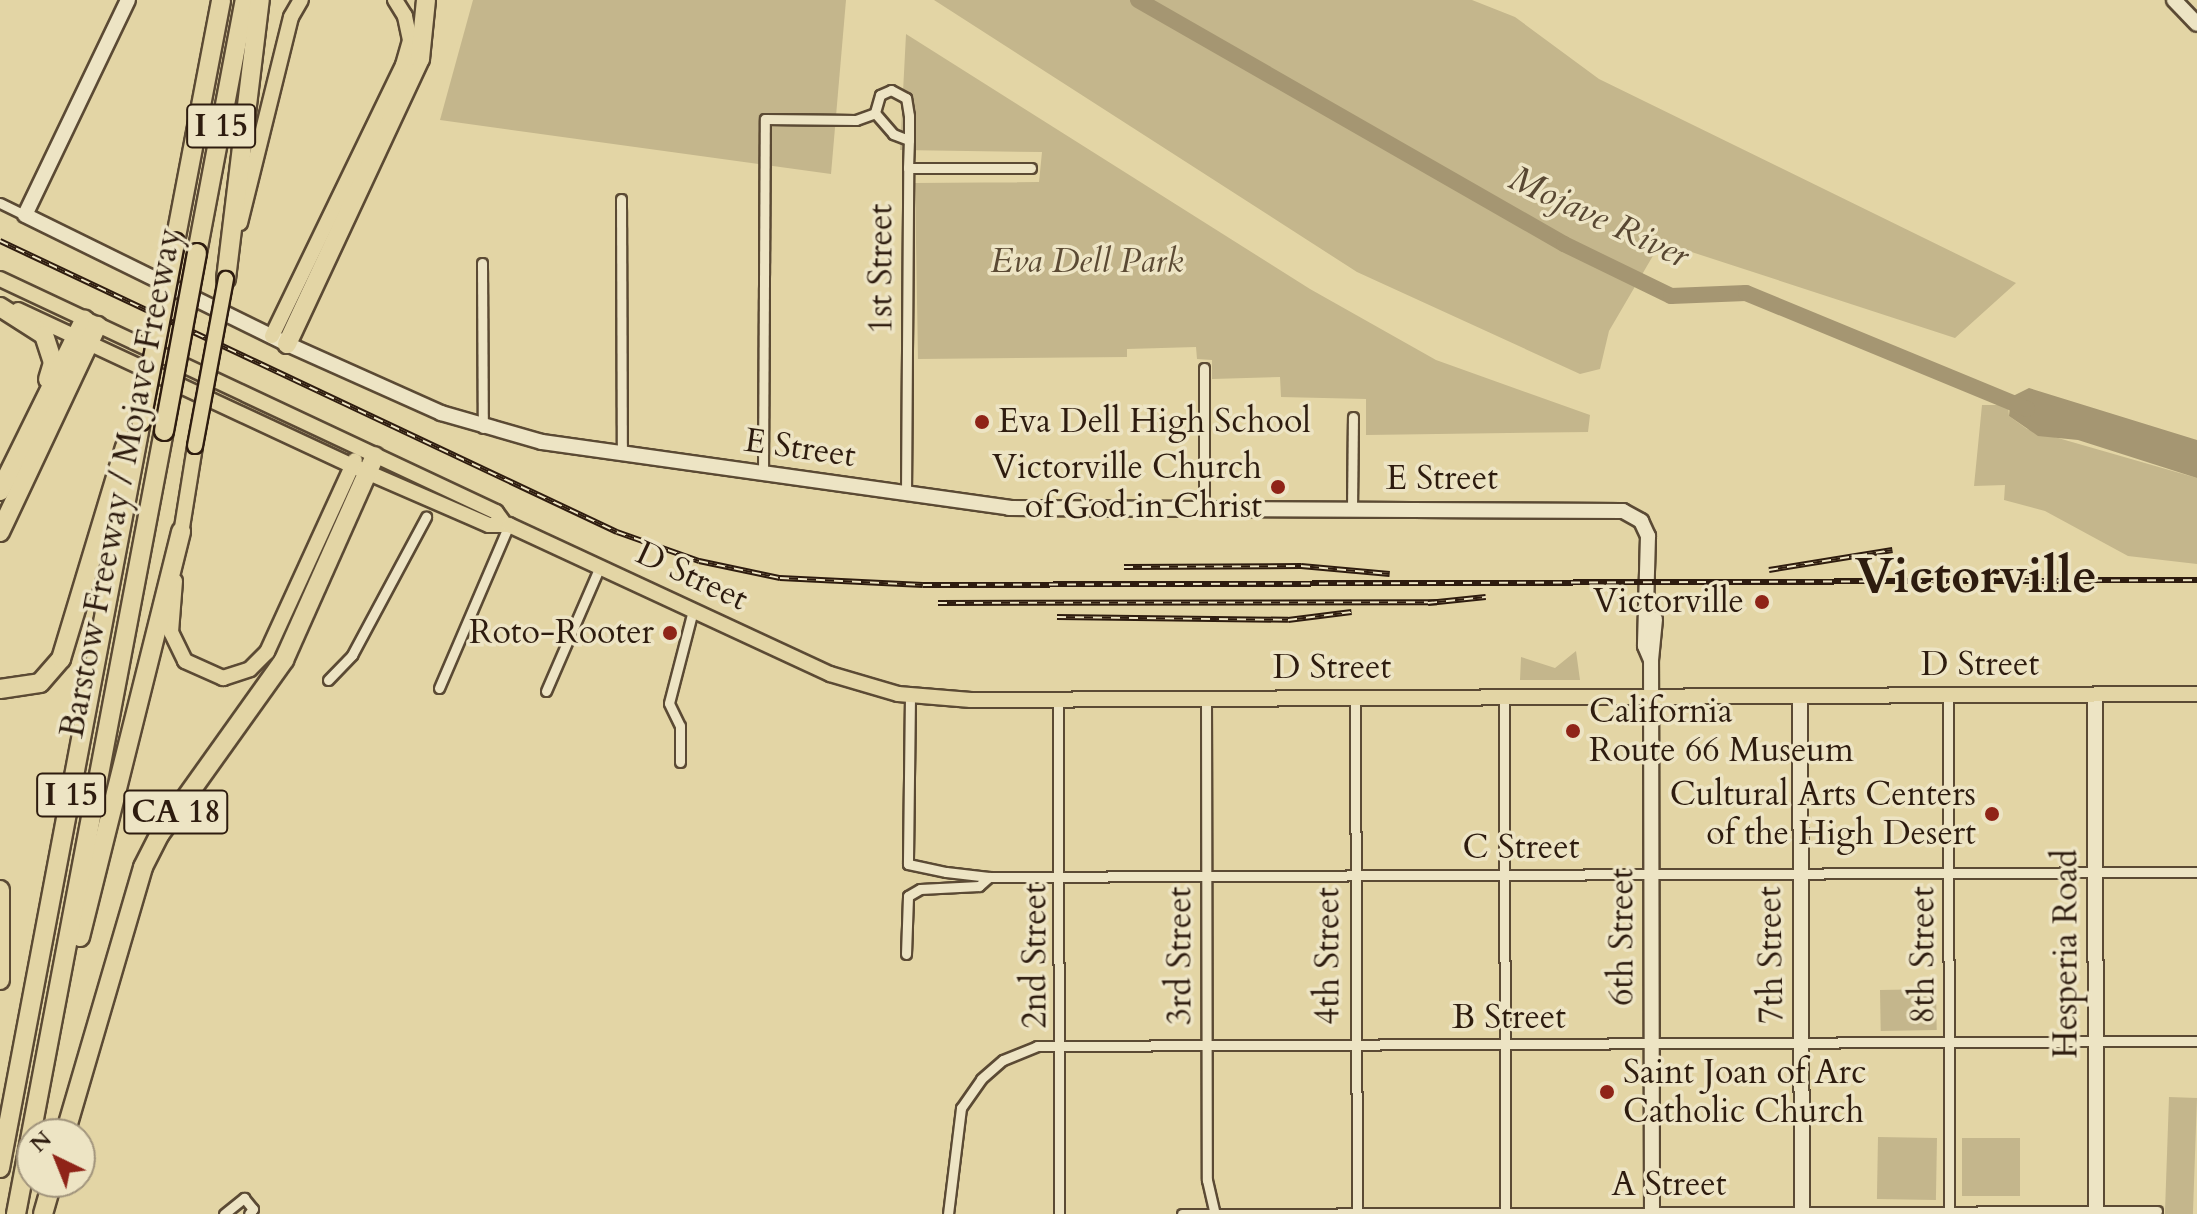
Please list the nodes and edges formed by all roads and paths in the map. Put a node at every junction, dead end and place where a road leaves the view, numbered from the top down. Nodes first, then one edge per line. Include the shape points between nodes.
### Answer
1 (128, 0) edge
2 (221, 0) edge
3 (245, 0) edge
4 (260, 0) edge
5 (301, 0) edge
6 (395, 0) edge
7 (426, 0) edge
8 (2174, 0) edge
9 (2197, 24) edge
10 (875, 113) junction
11 (909, 140) junction
12 (908, 168) junction
13 (1031, 168) dead end
14 (621, 199) dead end
15 (0, 203) edge
16 (25, 215) junction
17 (482, 263) dead end
18 (227, 272) junction
19 (0, 279) edge
20 (0, 304) edge
21 (91, 323) junction
22 (280, 340) junction
23 (82, 342) junction
24 (1204, 368) dead end
25 (43, 401) junction
26 (1353, 417) dead end
27 (141, 421) junction
28 (483, 428) junction
29 (622, 454) junction
30 (364, 461) junction
31 (763, 473) junction
32 (0, 491) edge
33 (906, 494) junction
34 (1352, 510) junction
35 (1204, 511) junction
36 (426, 517) dead end
37 (1641, 521) joint
38 (506, 524) junction
39 (181, 531) junction
40 (0, 532) edge
41 (600, 566) junction
42 (693, 610) junction
43 (328, 680) dead end
44 (439, 688) dead end
45 (0, 689) edge
46 (546, 691) dead end
47 (2197, 694) edge
48 (2095, 695) junction
49 (910, 696) junction
50 (1800, 696) junction
51 (1948, 696) junction
52 (1504, 697) junction
53 (1652, 697) junction
54 (1206, 698) junction
55 (1355, 698) junction
56 (1058, 699) junction
57 (680, 762) dead end
58 (2096, 871) junction
59 (2197, 872) edge
60 (1652, 873) junction
61 (1800, 873) junction
62 (1948, 873) junction
63 (1504, 874) junction
64 (1354, 875) junction
65 (1206, 876) junction
66 (989, 877) junction
67 (1061, 877) junction
68 (0, 890) edge
69 (906, 954) dead end
70 (62, 972) junction
71 (0, 980) edge
72 (2197, 1041) edge
73 (1802, 1042) junction
74 (1949, 1042) junction
75 (2096, 1042) junction
76 (1653, 1043) junction
77 (1355, 1044) junction
78 (1504, 1044) junction
79 (1206, 1045) junction
80 (1060, 1046) junction
81 (70, 1118) edge
82 (0, 1168) edge
83 (2157, 1211) dead end
84 (1802, 1212) edge
85 (1949, 1212) edge
86 (2096, 1212) edge
87 (1357, 1213) edge
88 (1505, 1213) edge
89 (1652, 1213) edge
90 (16, 1214) edge
91 (224, 1214) edge
92 (249, 1214) edge
93 (948, 1214) edge
94 (1059, 1214) edge
95 (1182, 1214) edge
96 (1215, 1214) edge
97 (1283, 1214) edge

1 - 16 street
2 - 27 highway, Barstow Freeway / Mojave Freeway / I 15, bridge
3 - 70 highway, Barstow Freeway / Mojave Freeway / I 15, bridge
4 - 18 highway
5 - 18 main road via 291,17
6 - 22 main road via 410,40 403,65
7 - 22 highway via 420,59
8 - 9 street
10 - 11 street via 893,134
10 - 11 street via 880,95 899,91 906,98
10 - 31 street via 856,120 765,119
11 - 12 street
12 - 13 street, 1st Street
12 - 33 street, 1st Street
14 - 29 street
15 - 16 street, E Street
16 - 22 street, E Street
17 - 28 street
18 - 39 main road, bridge
19 - 21 main road, D Street
20 - 23 main road, D Street
20 - 25 highway via 47,341 53,363
21 - 23 highway
21 - 30 main road, D Street
22 - 28 street, E Street
23 - 25 highway
23 - 30 main road, D Street
23 - 40 highway
24 - 35 street
25 - 32 highway
26 - 34 street
27 - 45 highway via 128,439 61,659 40,683
27 - 82 highway, Barstow Freeway / Mojave Freeway / I 15
28 - 29 street, E Street
29 - 31 street, E Street
30 - 38 main road, D Street via 489,525
30 - 39 main road via 267,652 236,676 198,671 185,661 172,638
30 - 81 highway, CA 18 via 284,660 160,834 143,867
31 - 33 street, E Street
33 - 35 street, E Street via 1032,510
34 - 35 street, E Street
34 - 37 street, E Street via 1612,509
36 - 43 street via 352,655
37 - 53 street, 6th Street via 1656,577
38 - 41 main road, D Street
38 - 44 street
39 - 70 highway via 79,938
41 - 42 main road, D Street
41 - 46 street
42 - 49 main road, D Street via 830,674
42 - 57 street via 669,703 680,726
47 - 48 main road, D Street
48 - 51 main road, D Street
48 - 58 street, Hesperia Road
49 - 56 main road, D Street
49 - 66 street via 908,864
50 - 51 main road, D Street
50 - 53 main road, D Street
50 - 61 street, 7th Street
51 - 62 street, 8th Street
52 - 53 main road, D Street
52 - 55 main road, D Street
52 - 63 street
53 - 60 street, 6th Street
54 - 55 main road, D Street
54 - 56 main road, D Street
54 - 65 street, 3rd Street
55 - 64 street, 4th Street
56 - 67 street, 2nd Street
58 - 59 street, C Street
58 - 62 street, C Street
58 - 75 street, Hesperia Road
60 - 61 street, C Street
60 - 63 street, C Street
60 - 76 street, 6th Street
61 - 62 street, C Street
61 - 73 street, 7th Street
62 - 74 street, 8th Street
63 - 64 street, C Street
63 - 78 street
64 - 65 street, C Street
64 - 77 street, 4th Street
65 - 67 street, C Street
65 - 79 street, 3rd Street
66 - 67 street, C Street
66 - 69 street via 979,886 920,889 908,896
67 - 80 street, 2nd Street
68 - 71 highway
70 - 90 highway, Barstow Freeway / Mojave Freeway / I 15
72 - 75 street, B Street
73 - 74 street, B Street
73 - 76 street, B Street
73 - 84 street, 7th Street
74 - 75 street, B Street
74 - 85 street, 8th Street
75 - 86 street, Hesperia Road
76 - 78 street, B Street
76 - 89 street, 6th Street
77 - 78 street, B Street
77 - 79 street, B Street
77 - 87 street, 4th Street
78 - 88 street
79 - 80 street, B Street
79 - 96 street, 3rd Street via 1207,1180
80 - 93 street, B Street via 1037,1046 1003,1060 974,1088 961,1108
80 - 94 street, 2nd Street
83 - 86 street, A Street
84 - 85 street, A Street
84 - 89 street, A Street
85 - 86 street, A Street
87 - 88 street, A Street
87 - 97 street, A Street
88 - 89 street, A Street
91 - 92 street via 244,1198 253,1209
95 - 96 street, A Street
96 - 97 street, A Street

